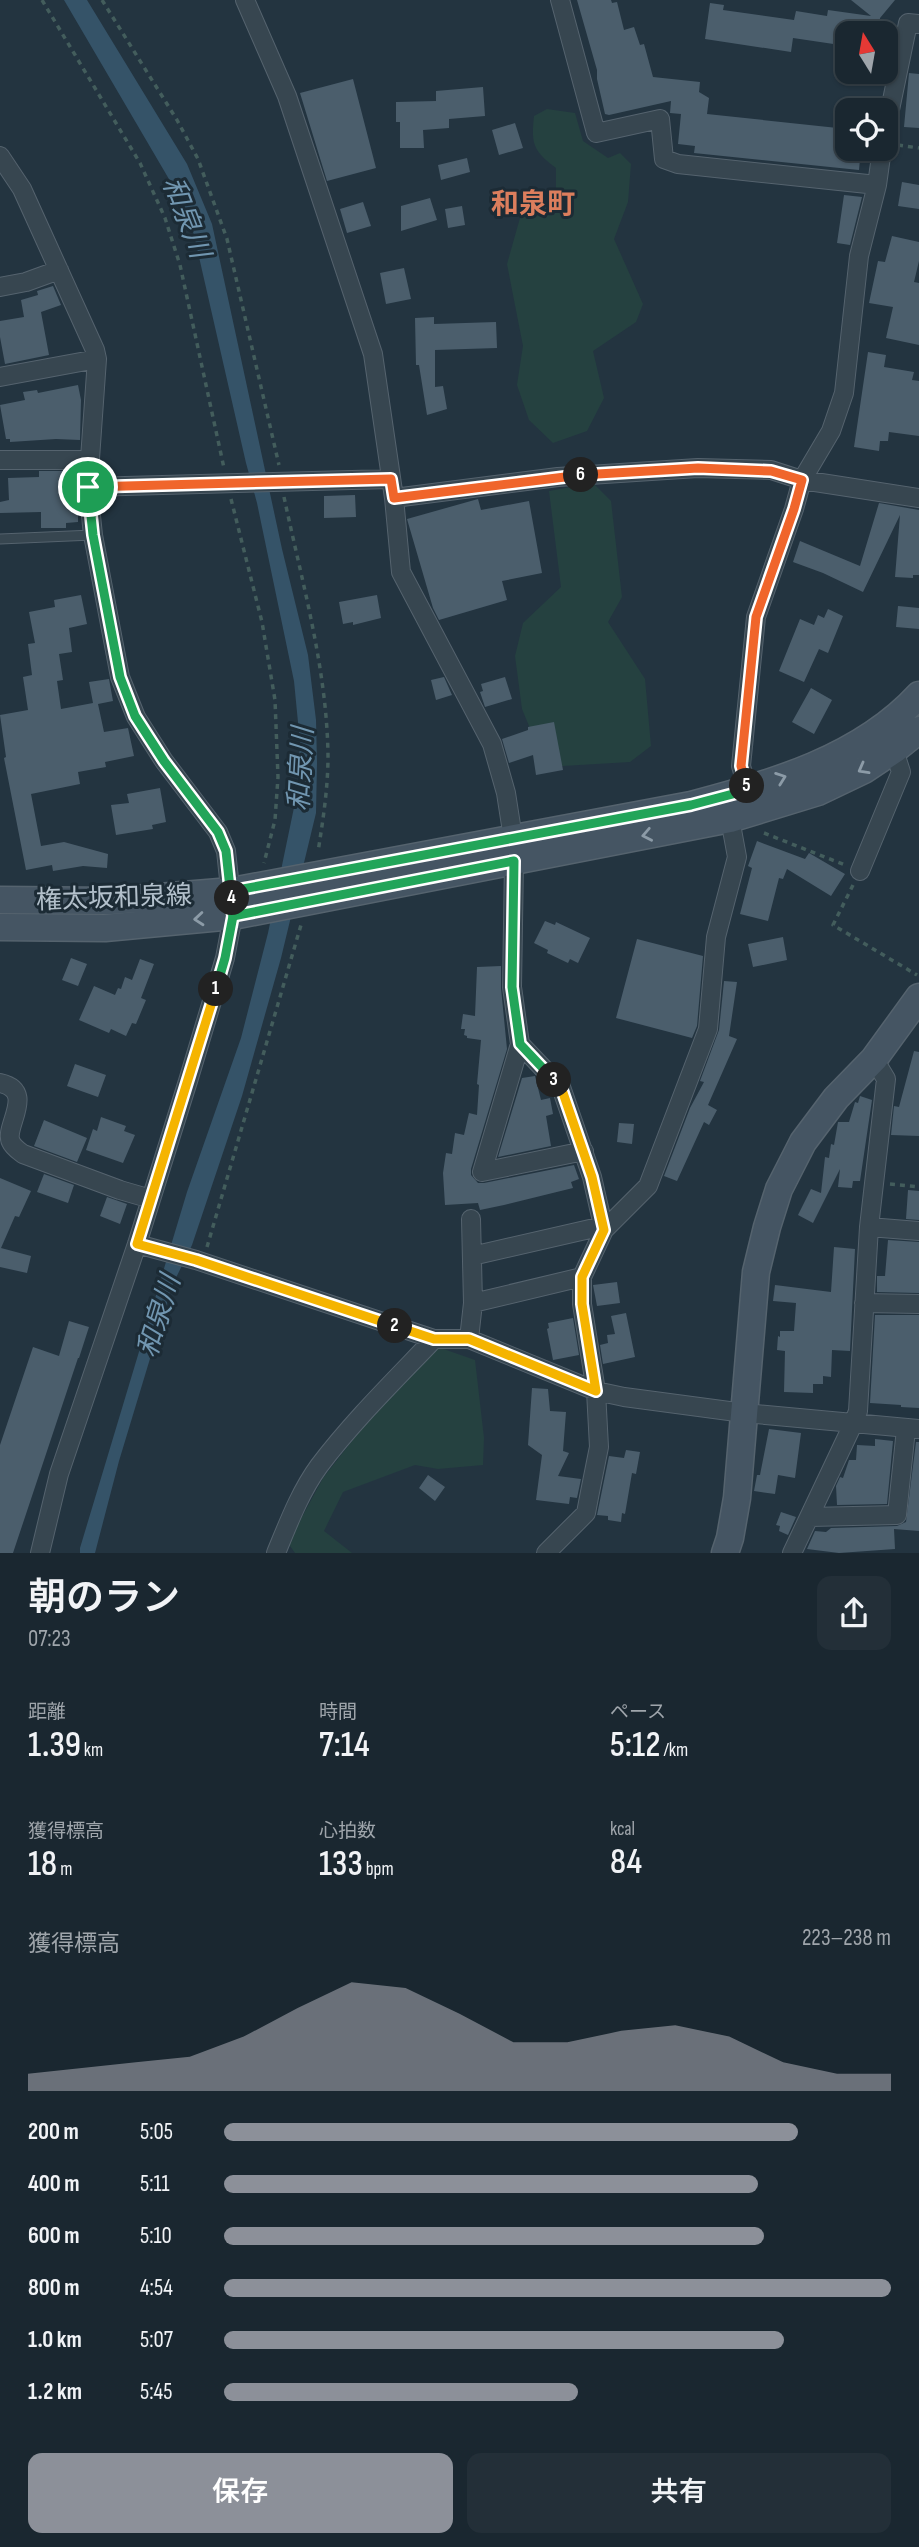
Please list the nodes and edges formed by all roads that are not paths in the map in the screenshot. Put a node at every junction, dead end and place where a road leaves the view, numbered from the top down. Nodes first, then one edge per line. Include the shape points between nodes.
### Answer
1 (560, 0) edge
2 (252, 5) edge
3 (919, 24) edge
4 (892, 98) edge
5 (0, 156) edge
6 (885, 161) edge
7 (877, 185) junction
8 (59, 270) junction
9 (0, 287) edge
10 (97, 359) junction
11 (0, 377) edge
12 (0, 460) edge
13 (89, 460) junction
14 (391, 479) junction
15 (802, 480) junction
16 (99, 487) junction
17 (394, 498) junction
18 (919, 498) edge
19 (93, 535) junction
20 (0, 539) edge
21 (919, 695) edge
22 (919, 730) edge
23 (894, 750) junction
24 (748, 790) junction
25 (730, 820) junction
26 (514, 849) junction
27 (860, 871) road end
28 (0, 900) edge
29 (232, 903) junction
30 (0, 927) edge
31 (919, 997) edge
32 (520, 1044) junction
33 (874, 1059) junction
34 (0, 1083) edge
35 (584, 1151) junction
36 (151, 1199) junction
37 (471, 1219) dead end
38 (869, 1227) junction
39 (604, 1228) junction
40 (919, 1231) edge
41 (137, 1244) junction
42 (472, 1256) junction
43 (582, 1277) junction
44 (473, 1303) junction
45 (864, 1303) junction
46 (919, 1304) edge
47 (434, 1339) junction
48 (469, 1339) junction
49 (596, 1391) junction
50 (744, 1413) junction
51 (854, 1422) junction
52 (912, 1429) edge
53 (810, 1517) junction
54 (40, 1553) edge
55 (276, 1553) edge
56 (546, 1553) edge
57 (725, 1553) edge
58 (792, 1553) edge

1 - 7 street via 596,133 660,119 664,159 678,164
2 - 14 street via 373,354
3 - 4 street via 908,23
5 - 8 street via 22,189
6 - 7 street
7 - 15 street via 859,256 844,393 831,431
8 - 9 street
8 - 10 street
10 - 11 street
10 - 13 street
12 - 13 street
13 - 16 street
14 - 16 street
14 - 17 street
15 - 17 street via 771,471 698,468 558,477
15 - 18 street
15 - 24 street via 756,617 741,766
16 - 19 street
17 - 26 street via 401,572 492,744 506,793
19 - 20 lane
19 - 29 street via 127,697 164,761 218,832 226,851
24 -> 21 street via 850,748 887,725
22 - 23 street
23 -> 25 street via 818,792
23 - 27 street via 901,772
24 - 26 street
25 -> 26 street
25 - 39 street via 737,857 716,937 708,1029 648,1186
26 - 29 street, 権太坂和泉線 via 306,890 265,893
26 - 32 street via 512,987
28 - 29 street, 権太坂和泉線
29 -> 30 street, 権太坂和泉線 via 105,928
29 - 36 street via 225,958
31 - 33 street
32 - 35 street via 561,1087
32 - 35 street via 482,1172
33 - 38 street via 886,1079
33 - 50 street via 819,1120 779,1189 757,1272
34 - 36 street via 13,1090 17,1099 19,1108 8,1133 11,1144 23,1154
35 - 39 street
36 - 41 street
37 - 42 street
38 - 40 street
38 - 45 street
39 - 42 street
39 - 43 street
41 - 47 street
41 - 54 street via 59,1474
42 - 44 street
43 - 44 street
43 - 49 street
44 - 48 street
45 - 46 street
45 - 51 street
47 - 48 street
47 - 55 street via 318,1468
48 - 49 street
49 - 50 street
49 - 56 street via 598,1447 586,1513
50 - 51 street
50 - 57 street via 737,1498
51 - 52 street
51 - 53 street
52 - 53 street via 897,1515
53 - 58 street

